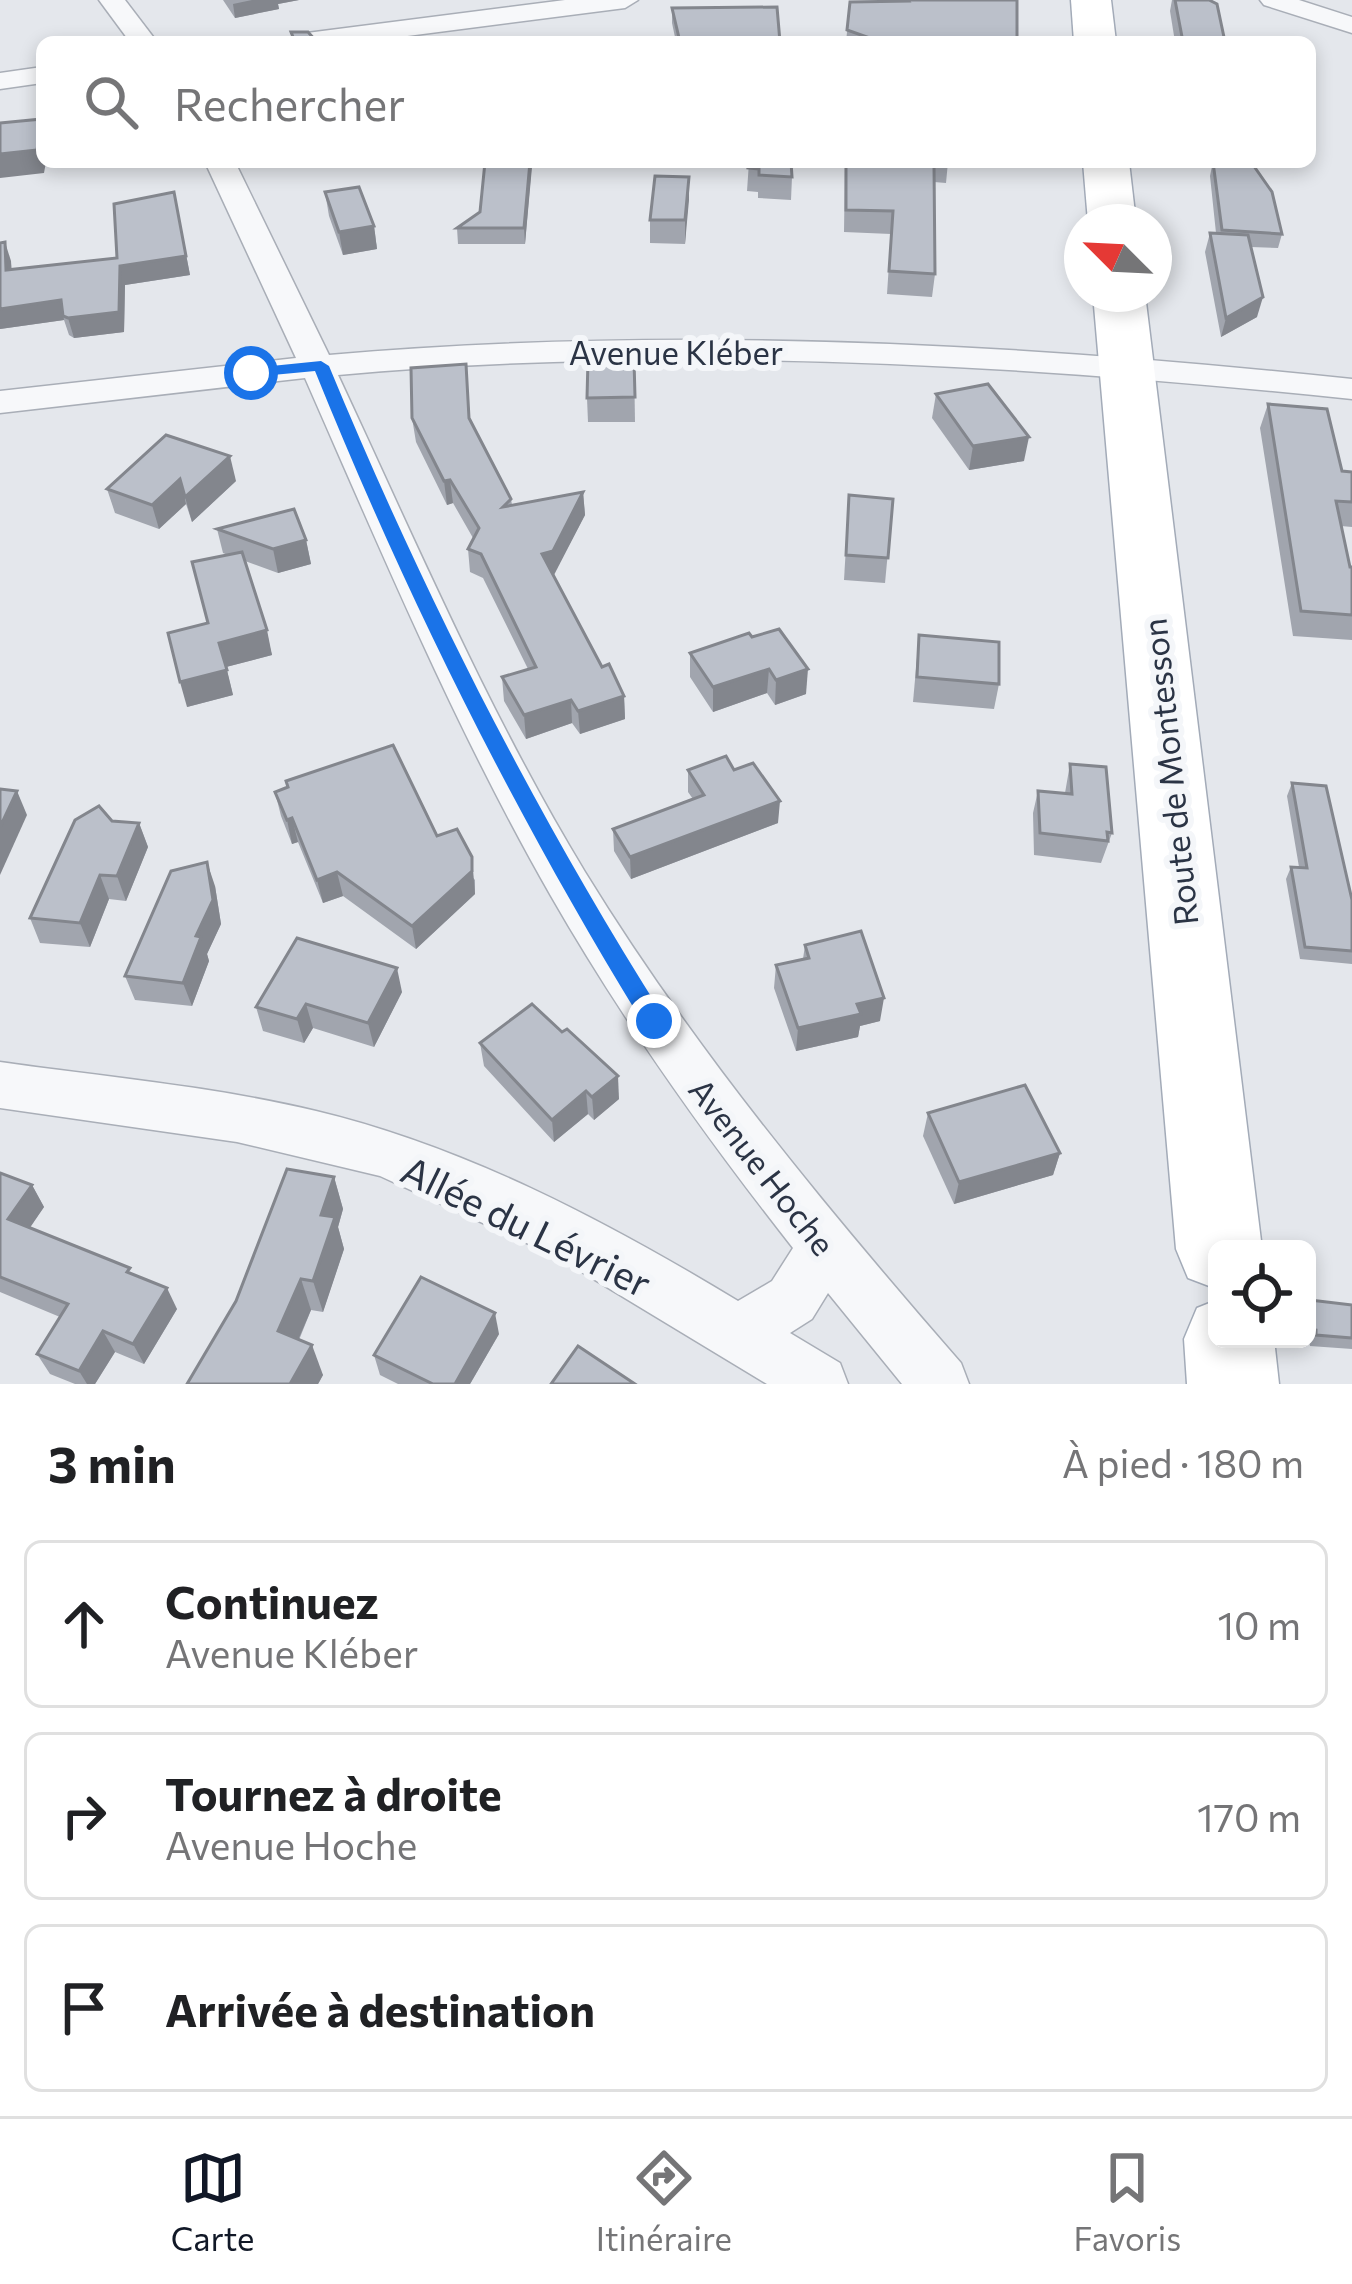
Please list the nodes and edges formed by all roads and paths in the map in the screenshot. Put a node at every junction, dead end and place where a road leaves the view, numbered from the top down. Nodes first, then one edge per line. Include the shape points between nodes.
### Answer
1 (112, 0) edge
2 (625, 0) edge
3 (1090, 0) edge
4 (1273, 0) edge
5 (1352, 26) edge
6 (139, 36) edge
7 (346, 36) edge
8 (1094, 36) edge
9 (36, 76) edge
10 (0, 81) edge
11 (223, 168) edge
12 (1107, 168) edge
13 (1110, 204) edge
14 (1121, 312) edge
15 (1126, 364) junction
16 (321, 366) junction
17 (1352, 389) edge
18 (0, 402) edge
19 (0, 1085) edge
20 (1218, 1240) edge
21 (825, 1248) junction
22 (738, 1333) junction
23 (1229, 1348) edge
24 (819, 1384) edge
25 (940, 1384) edge
26 (1233, 1384) edge

1 - 6 street
2 - 7 street
3 - 8 main road
4 - 5 street
9 - 10 street
11 - 16 street, Avenue Hoche
12 - 13 main road
14 - 15 main road, Route de Montesson
15 - 16 street, Avenue Kléber via 666,349
15 - 17 street, Avenue Kléber
15 - 20 main road, Route de Montesson
16 - 18 street, Avenue Kléber
16 - 21 street, Avenue Hoche via 405,560 566,879 702,1090
19 - 22 street, Allée du Lévrier via 318,1135 452,1180
21 - 22 street via 792,1300
21 - 25 street, Avenue Hoche
22 - 24 street, Allée du Lévrier
23 - 26 main road

